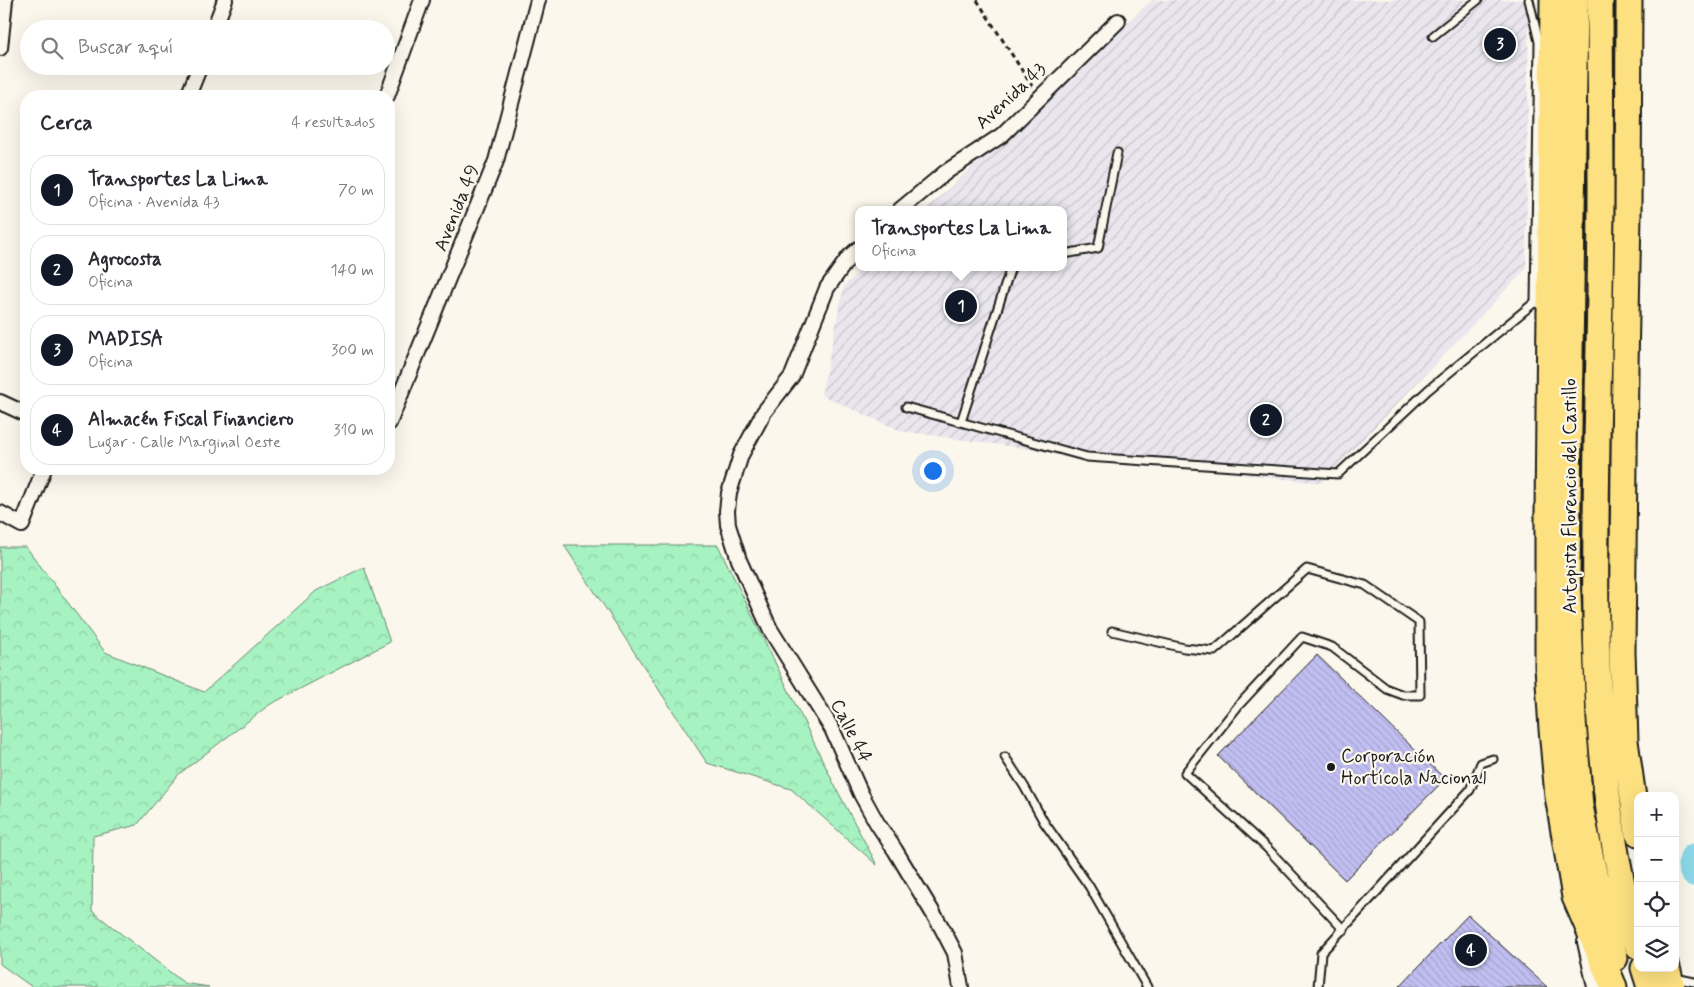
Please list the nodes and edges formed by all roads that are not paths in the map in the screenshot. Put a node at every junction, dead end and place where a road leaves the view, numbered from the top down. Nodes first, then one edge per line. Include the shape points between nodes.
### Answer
1 (4, 0) edge
2 (225, 0) edge
3 (422, 0) edge
4 (538, 0) edge
5 (1478, 0) edge
6 (1529, 0) edge
7 (1548, 0) edge
8 (1554, 0) edge
9 (1575, 0) edge
10 (1600, 0) edge
11 (1629, 0) edge
12 (217, 20) edge
13 (1118, 21) dead end
14 (1433, 36) dead end
15 (0, 48) edge
16 (1552, 61) junction
17 (395, 74) edge
18 (196, 75) edge
19 (395, 75) edge
20 (190, 90) edge
21 (389, 90) edge
22 (1117, 153) dead end
23 (905, 206) edge
24 (855, 252) edge
25 (1067, 253) edge
26 (1010, 271) edge
27 (1542, 307) junction
28 (0, 402) edge
29 (906, 407) dead end
30 (395, 408) edge
31 (20, 411) edge
32 (961, 422) junction
33 (42, 475) edge
34 (0, 513) edge
35 (1112, 631) dead end
36 (1005, 757) dead end
37 (1493, 759) dead end
38 (1634, 804) edge
39 (1575, 897) junction
40 (1344, 930) junction
41 (1634, 932) edge
42 (1651, 972) edge
43 (1664, 980) edge
44 (1694, 982) edge
45 (961, 987) edge
46 (1147, 987) edge
47 (1318, 987) edge
48 (1595, 987) edge
49 (1614, 987) edge
50 (1623, 987) edge

1 - 15 street
2 - 12 street
3 - 17 street
4 - 30 street, Avenida 49 via 496,161
5 - 14 lane
6 - 27 lane via 1539,42
7 - 16 highway
8 - 16 highway
9 - 50 highway, Autopista Florencio del Castillo via 1567,571 1573,720 1580,806
10 - 41 highway, Autopista Florencio del Castillo via 1601,188 1596,500 1598,686 1606,795
11 - 38 highway via 1622,652 1625,740
13 - 23 street, Avenida 43 via 1002,135 946,172
16 - 27 highway via 1551,246
18 - 20 street
19 - 21 street
22 - 25 lane via 1098,248
24 - 45 street, Calle 44 via 827,288 792,376 764,412 741,455 727,511 728,525 770,629 832,729 877,823 942,928 955,954
26 - 32 lane
27 - 32 lane via 1428,390 1338,474 1087,457
27 - 39 highway via 1545,668 1558,796
28 - 31 street
29 - 32 lane
33 - 34 street via 22,525
35 - 40 lane via 1184,648 1214,651 1308,569 1365,585 1419,622 1420,695 1403,695 1387,689 1332,647 1302,637 1238,706 1184,773 1267,848
36 - 46 lane via 1044,822 1089,886
37 - 40 lane via 1481,763 1470,790
39 - 48 street
39 - 49 highway
40 - 47 lane via 1321,953
42 - 43 highway
43 - 44 lane

